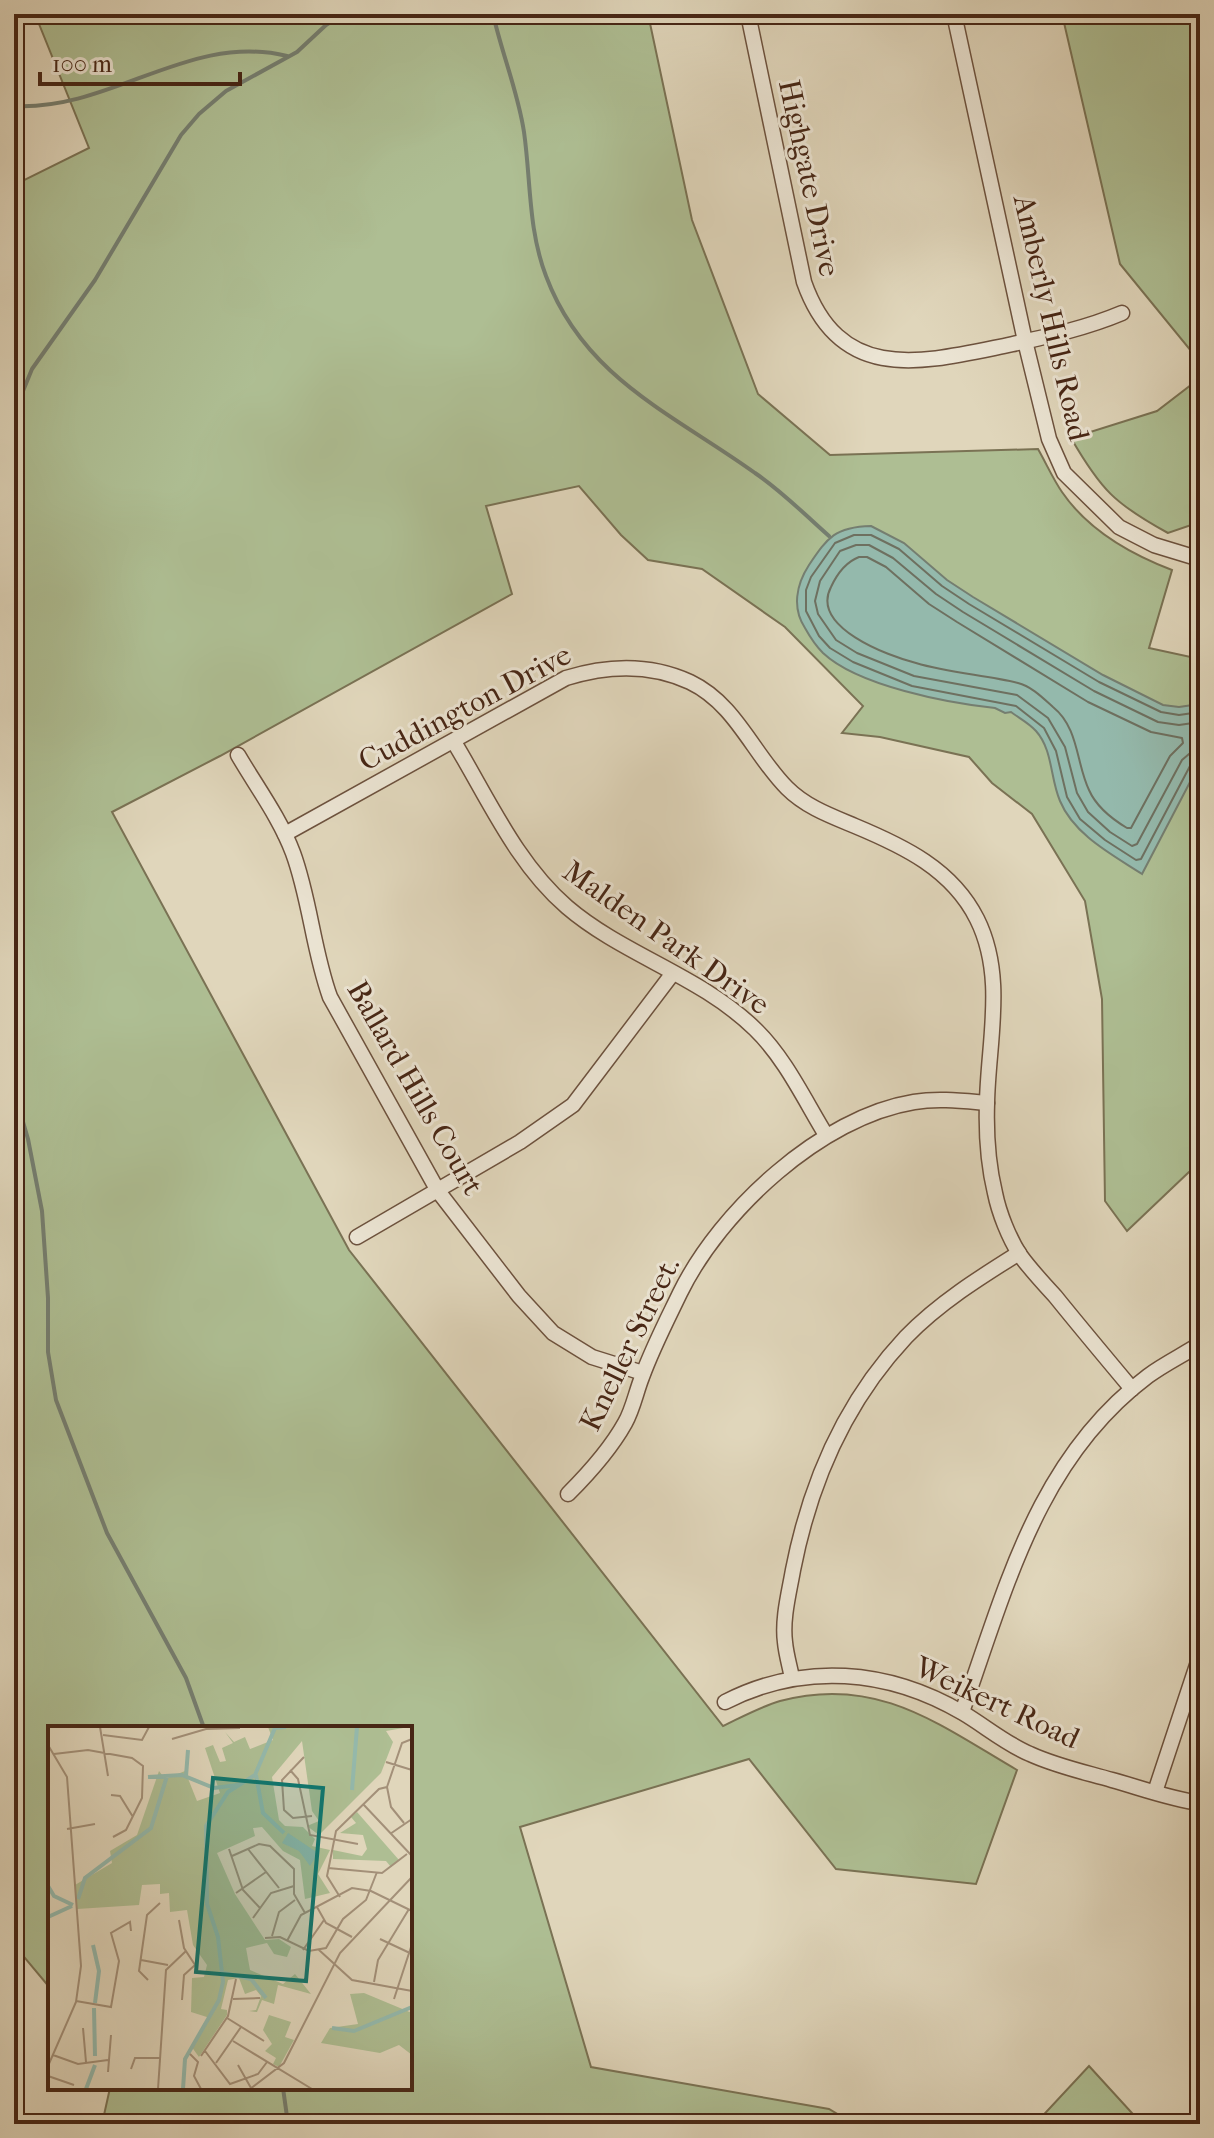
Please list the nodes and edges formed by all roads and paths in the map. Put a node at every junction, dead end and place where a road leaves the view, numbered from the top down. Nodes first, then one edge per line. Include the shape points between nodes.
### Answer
1 (748, 14) edge
2 (954, 14) edge
3 (1122, 313) dead end
4 (1025, 341) junction
5 (1200, 559) edge
6 (454, 742) junction
7 (238, 755) dead end
8 (285, 834) junction
9 (673, 973) junction
10 (987, 1103) junction
11 (826, 1135) junction
12 (438, 1191) junction
13 (357, 1237) dead end
14 (1019, 1253) junction
15 (1200, 1344) edge
16 (643, 1373) junction
17 (1132, 1389) junction
18 (568, 1494) dead end
19 (1200, 1656) edge
20 (792, 1678) junction
21 (725, 1702) dead end
22 (962, 1712) junction
23 (1155, 1792) junction
24 (1200, 1803) edge

1 - 4 street, Highgate Drive via 804,282 826,323 857,349 882,359 913,362
2 - 4 street, Amberly Hills Road
3 - 4 street, Highgate Drive via 1088,328
4 - 5 street, Amberly Hills Road via 1049,439 1064,473 1119,527
6 - 8 street, Cuddington Drive
6 - 9 street, Malden Park Drive via 539,880 607,936
6 - 10 street, Cuddington Drive via 566,678 594,670 640,668 692,683 732,716 788,789 819,812 909,849 962,897 977,918 993,980
7 - 8 street, Ballard Hills Court
8 - 12 street, Ballard Hills Court via 330,997
9 - 11 street, Malden Park Drive via 757,1030
9 - 12 street via 573,1105
10 - 11 street, Kneller Street. via 914,1102 874,1112
10 - 14 street, Cuddington Drive via 995,1196
11 - 16 street, Kneller Street. via 747,1200 711,1242 681,1291
12 - 13 street
12 - 16 street, Ballard Hills Court via 553,1333 592,1357
14 - 17 street, Cuddington Drive
14 - 20 street via 973,1282 906,1337 854,1403 815,1486 799,1539 787,1599 785,1641
15 - 17 street
16 - 18 street, Kneller Street. via 627,1421 595,1468
17 - 22 street via 1073,1452 1026,1532
19 - 23 street
20 - 21 street, Weikert Road
20 - 22 street, Weikert Road via 847,1674 890,1681
22 - 23 street, Weikert Road via 1029,1754
23 - 24 street, Weikert Road

